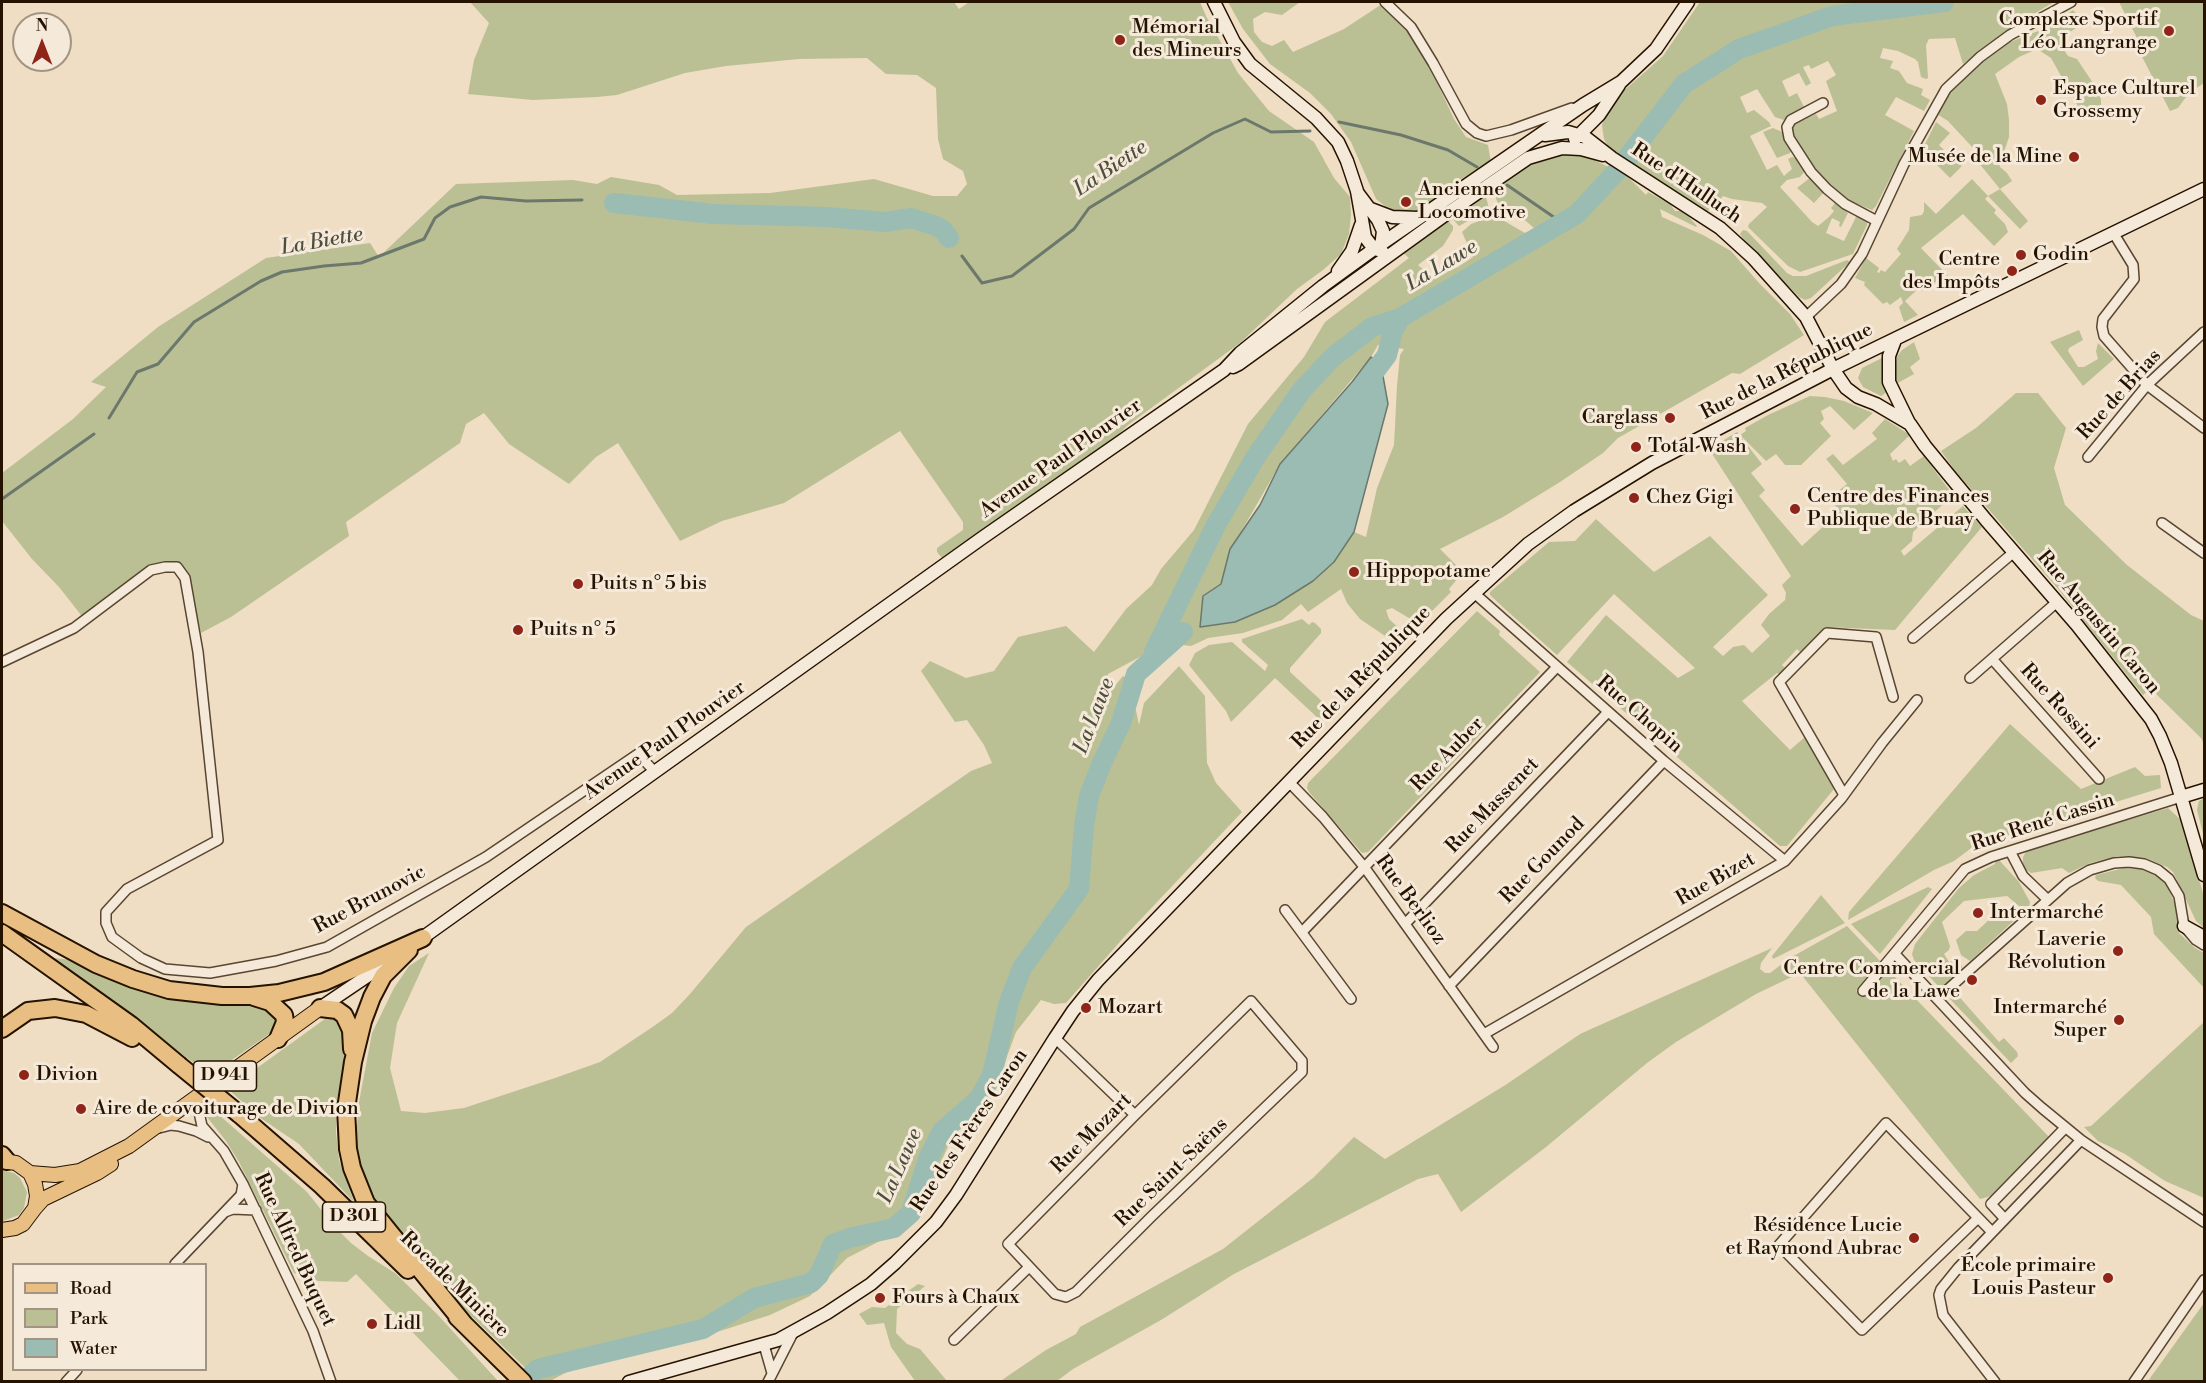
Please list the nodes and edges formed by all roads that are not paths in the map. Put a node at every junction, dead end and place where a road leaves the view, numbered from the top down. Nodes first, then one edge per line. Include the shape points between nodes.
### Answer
1 (1214, 2) edge
2 (1385, 2) edge
3 (1688, 2) edge
4 (2071, 2) edge
5 (1621, 82) junction
6 (1823, 104) dead end
7 (1583, 105) junction
8 (1599, 115) junction
9 (1577, 139) junction
10 (1533, 141) junction
11 (1608, 155) junction
12 (2205, 189) edge
13 (1357, 191) junction
14 (1371, 209) junction
15 (1422, 217) junction
16 (1361, 218) junction
17 (1877, 221) junction
18 (2114, 234) junction
19 (1378, 248) junction
20 (1398, 248) junction
21 (1323, 286) junction
22 (1316, 308) junction
23 (1806, 317) junction
24 (2205, 332) edge
25 (1895, 340) junction
26 (1833, 369) junction
27 (1224, 370) junction
28 (1889, 382) junction
29 (2147, 385) junction
30 (1876, 404) junction
31 (1910, 424) junction
32 (2205, 428) edge
33 (2088, 457) dead end
34 (2162, 523) dead end
35 (2014, 552) junction
36 (2205, 553) edge
37 (1473, 592) junction
38 (2057, 602) junction
39 (1913, 638) dead end
40 (1993, 660) junction
41 (2, 662) edge
42 (1557, 667) junction
43 (1970, 678) dead end
44 (1893, 697) dead end
45 (1917, 700) dead end
46 (1608, 712) junction
47 (1664, 761) junction
48 (655, 772) junction
49 (2099, 779) dead end
50 (1290, 782) junction
51 (2205, 790) edge
52 (1844, 795) junction
53 (2181, 797) junction
54 (2010, 851) junction
55 (1785, 861) junction
56 (1365, 868) junction
57 (2205, 875) edge
58 (2048, 900) junction
59 (1285, 910) dead end
60 (2, 914) edge
61 (1405, 924) junction
62 (2184, 926) junction
63 (1302, 932) junction
64 (2, 936) edge
65 (2205, 937) edge
66 (423, 938) junction
67 (2205, 945) edge
68 (1895, 954) junction
69 (1449, 986) junction
70 (1863, 991) dead end
71 (250, 996) junction
72 (1351, 999) dead end
73 (1937, 999) junction
74 (1251, 1001) joint
75 (320, 1008) junction
76 (2, 1029) edge
77 (1484, 1034) junction
78 (1055, 1038) junction
79 (278, 1039) junction
80 (1493, 1047) dead end
81 (353, 1062) junction
82 (179, 1065) junction
83 (198, 1095) junction
84 (1135, 1115) junction
85 (2066, 1128) junction
86 (144, 1135) junction
87 (213, 1140) junction
88 (2080, 1140) junction
89 (129, 1146) junction
90 (3, 1159) edge
91 (30, 1173) junction
92 (243, 1184) junction
93 (35, 1208) junction
94 (256, 1210) junction
95 (223, 1213) junction
96 (1978, 1218) junction
97 (2004, 1218) junction
98 (2205, 1222) edge
99 (3, 1231) edge
100 (1992, 1232) junction
101 (176, 1263) edge
102 (1029, 1267) junction
103 (2205, 1280) edge
104 (1055, 1294) joint
105 (465, 1325) junction
106 (793, 1333) junction
107 (954, 1340) dead end
108 (764, 1345) junction
109 (770, 1377) edge
110 (331, 1382) edge
111 (523, 1382) edge
112 (629, 1382) edge
113 (1995, 1382) edge
114 (2134, 1382) edge

1 - 13 main road via 1250,64 1331,133 1343,151
2 - 7 street via 1412,27 1466,124 1477,133 1486,136 1511,130
3 - 5 main road via 1656,49
4 - 17 street via 2010,35 1946,89
5 - 7 main road, Avenue Paul Plouvier
5 - 8 main road
6 - 17 street via 1791,120 1787,128 1789,138 1827,189
7 - 9 main road via 1576,117
7 - 10 main road, Avenue Paul Plouvier
8 - 9 main road
8 - 11 main road via 1598,142
9 - 10 main road via 1549,134
9 - 11 main road
9 - 20 main road, Avenue Paul Plouvier via 1531,150 1515,166
10 - 15 main road, Avenue Paul Plouvier
11 - 23 main road, Rue d'Hulluch via 1732,238
12 - 18 main road, Rue de la République
13 - 14 main road
13 - 16 main road
14 - 15 main road via 1399,218
14 - 19 main road via 1383,231
15 - 19 main road, Avenue Paul Plouvier
16 - 19 main road via 1365,237
16 - 21 main road via 1347,260
17 - 23 street via 1852,269
18 - 25 main road, Rue de la République
18 - 29 street via 2133,265 2134,279 2107,313 2102,327 2104,336
19 - 20 main road
19 - 21 main road, Avenue Paul Plouvier
19 - 22 main road via 1369,263
20 - 22 main road, Avenue Paul Plouvier
21 - 27 main road, Avenue Paul Plouvier
22 - 27 main road, Avenue Paul Plouvier via 1239,364
23 - 26 main road, Rue d'Hulluch
24 - 29 street, Rue de Brias
25 - 26 main road, Rue de la République
25 - 28 main road, Rue Augustin Caron via 1889,356
26 - 30 main road, Rue Augustin Caron via 1851,393
26 - 37 main road, Rue de la République via 1634,473 1547,530
27 - 48 main road, Avenue Paul Plouvier
28 - 30 main road via 1889,398
28 - 31 main road, Rue Augustin Caron
29 - 32 street
29 - 33 street, Rue de Brias
30 - 31 main road, Rue Augustin Caron
31 - 35 main road, Rue Augustin Caron
34 - 36 street
35 - 38 main road, Rue Augustin Caron
35 - 39 street
37 - 42 street, Rue Chopin
37 - 50 main road, Rue de la République
38 - 40 street
38 - 53 main road, Rue Augustin Caron via 2151,719
40 - 43 street
40 - 49 street, Rue Rossini
41 - 48 street, Rue Brunovic via 74,628 151,570 177,567 185,578 198,652 218,840 127,889 106,912 112,937 165,969 210,973 327,947 486,856 638,754
42 - 46 street, Rue Chopin
42 - 56 street, Rue Auber
44 - 52 street via 1876,637 1827,633 1779,682
45 - 52 street, Rue Bizet
46 - 47 street, Rue Chopin
46 - 61 street, Rue Massenet
47 - 55 street, Rue Chopin
47 - 69 street, Rue Gounod
48 - 66 main road, Avenue Paul Plouvier
50 - 56 street, Rue Berlioz
50 - 78 main road, Rue de la République via 1098,980
51 - 53 main road
52 - 55 street, Rue Bizet
53 - 54 street, Rue René Cassin
53 - 57 main road, Rue Augustin Caron
54 - 58 street via 2023,876
54 - 68 street, Rue René Cassin via 1959,873
55 - 77 street, Rue Bizet
56 - 61 street, Rue Berlioz
56 - 63 street, Rue Auber
58 - 62 street via 2090,870 2114,863 2144,864 2158,870 2173,885
58 - 73 street
59 - 63 street
60 - 71 highway via 96,964 133,979 187,993
61 - 69 street, Rue Berlioz
62 - 65 main road
62 - 67 street
63 - 72 street
64 - 82 highway, Rocade Minière / D 301 via 131,1025
66 - 71 highway via 324,982
66 - 75 main road, Avenue Paul Plouvier
66 - 81 highway via 383,976 372,997
68 - 70 street, Rue René Cassin
68 - 73 street
69 - 77 street, Rue Berlioz
71 - 79 highway via 270,1002 284,1015
73 - 85 street via 2025,1093
74 - 84 street, Rue Mozart
74 - 104 street, Rue Saint-Saëns via 1302,1061 1300,1075 1076,1292 1066,1297
75 - 79 main road, Avenue Paul Plouvier / D 941
75 - 81 highway via 337,1010 348,1022
76 - 82 highway via 28,1011 67,1009 104,1022
77 - 80 street, Rue Berlioz
78 - 84 street
78 - 106 main road, Rue des Frères Caron via 936,1222 871,1284
79 - 83 main road, Avenue Paul Plouvier / D 941
81 - 105 highway via 346,1109 348,1149 366,1203
82 - 105 highway, Rocade Minière / D 301, bridge via 322,1186
83 - 86 main road, Avenue Paul Plouvier / D 941
83 - 87 street, Rue Alfred Buquet via 202,1125
84 - 102 street, Rue Mozart via 1008,1244
85 - 88 street
85 - 97 street via 1990,1204
86 - 87 street, Rue Alfred Buquet via 171,1125
86 - 89 main road, Avenue Paul Plouvier / D 941
87 - 92 street, Rue Alfred Buquet
88 - 97 street
88 - 98 street
89 - 91 main road, Avenue Paul Plouvier / D 941 via 80,1171
89 - 93 main road, Avenue Paul Plouvier / D 941 via 97,1173 43,1199
90 - 91 main road
91 - 93 main road via 38,1196
92 - 94 street, Rue Alfred Buquet
92 - 95 street via 241,1195
93 - 99 main road, Avenue Paul Plouvier via 23,1224
94 - 95 street via 233,1209
94 - 110 street, Rue Alfred Buquet via 313,1331
95 - 101 street
96 - 96 street via 1886,1122 1779,1245 1862,1330
96 - 100 street
97 - 100 street
100 - 113 street via 1941,1288 1939,1301 1943,1315
102 - 104 street, Rue Mozart
102 - 107 street
103 - 114 street
105 - 111 highway, Rocade Minière / D 301
106 - 108 main road, Rue des Frères Caron
106 - 109 street
108 - 109 street
108 - 112 main road, Rue des Frères Caron

